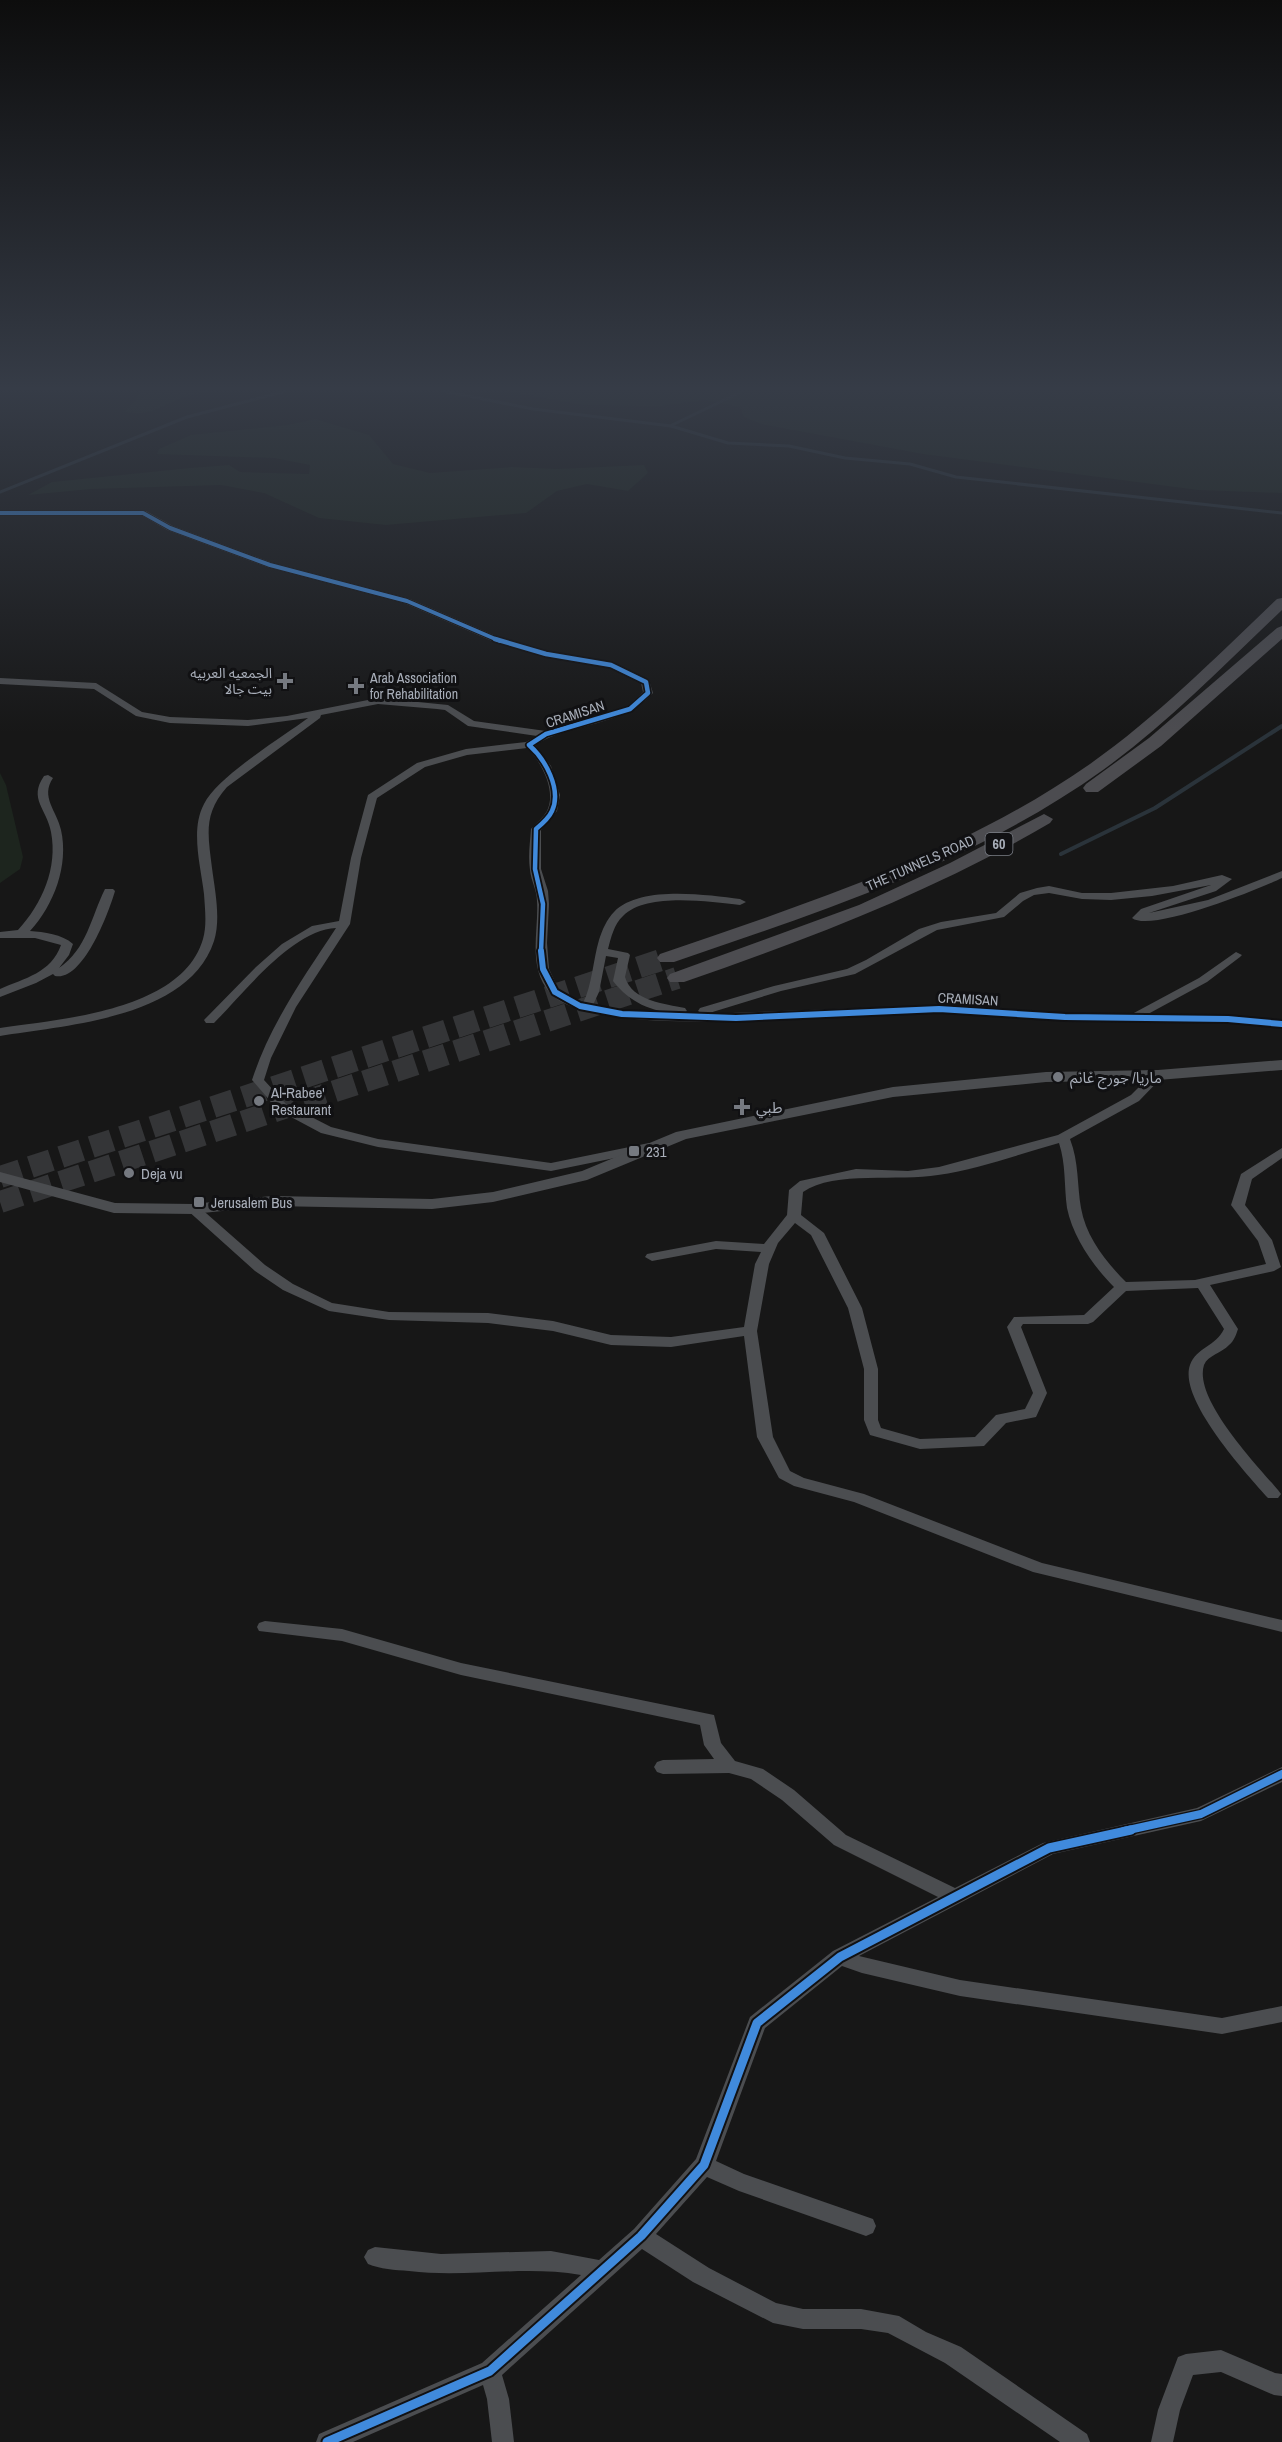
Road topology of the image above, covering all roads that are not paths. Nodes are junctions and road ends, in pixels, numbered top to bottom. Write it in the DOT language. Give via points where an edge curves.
graph roads {
  1 [pos="0,513"];
  2 [pos="1282,603"];
  3 [pos="1280,633"];
  4 [pos="0,681"];
  5 [pos="322,713"];
  6 [pos="546,734"];
  7 [pos="529,745"];
  8 [pos="48,778"];
  9 [pos="1282,874"];
  10 [pos="109,891"];
  11 [pos="740,902"];
  12 [pos="344,924"];
  13 [pos="22,933"];
  14 [pos="0,935"];
  15 [pos="602,952"];
  16 [pos="1236,955"];
  17 [pos="667,958"];
  18 [pos="677,978"];
  19 [pos="23,982"];
  20 [pos="0,993"];
  21 [pos="586,1007"];
  22 [pos="1131,1017"];
  23 [pos="210,1020"];
  24 [pos="1282,1024"];
  25 [pos="0,1032"];
  26 [pos="1282,1065"];
  27 [pos="1158,1075"];
  28 [pos="1064,1138"];
  29 [pos="651,1146"];
  30 [pos="1282,1152"];
  31 [pos="0,1177"];
  32 [pos="194,1209"];
  33 [pos="794,1216"];
  34 [pos="769,1248"];
  35 [pos="652,1257"];
  36 [pos="1201,1282"];
  37 [pos="1122,1287"];
  38 [pos="750,1331"];
  39 [pos="1273,1494"];
  40 [pos="1282,1626"];
  41 [pos="265,1627"];
  42 [pos="729,1766"];
  43 [pos="663,1767"];
  44 [pos="1282,1774"];
  45 [pos="955,1897"];
  46 [pos="840,1957"];
  47 [pos="1282,2014"];
  48 [pos="704,2165"];
  49 [pos="866,2226"];
  50 [pos="641,2236"];
  51 [pos="375,2257"];
  52 [pos="602,2271"];
  53 [pos="490,2371"];
  54 [pos="1282,2385"];
  55 [pos="327,2442"];
  56 [pos="503,2442"];
  57 [pos="1079,2442"];
  58 [pos="1162,2442"];
  1 -- 6 [label="street, CRAMISAN" via="143,513 170,528 270,565 407,601 495,639 546,654 611,665 646,682 648,693 630,709"];
  2 -- 17 [label="highway, THE TUNNELS ROAD / 60" via="1129,741 1027,811 887,879"];
  3 -- 18 [label="highway, THE TUNNELS ROAD / 60" via="1155,742 1035,825 878,904"];
  4 -- 5 [label="street" via="96,686 139,714 170,720 248,723"];
  5 -- 6 [label="street" via="369,701 420,704 448,708 471,724"];
  5 -- 25 [label="street" via="223,785 210,799 202,824 209,941 198,963 183,979 159,995 131,1006"];
  6 -- 7 [label="street, CRAMISAN"];
  7 -- 12 [label="street" via="466,752 421,765 372,797"];
  7 -- 21 [label="street, CRAMISAN" via="547,765 554,796 553,810 536,829 536,872 542,892 540,951 555,993"];
  8 -- 13 [label="street" via="41,793 56,830 57,855 48,895 37,918"];
  9 -- 15 [label="street" via="1253,888 1179,911 1138,918 1145,911 1212,889 1227,879 1171,890 1100,896 1038,891 1017,898 1000,914 910,937 876,960 836,977 779,988 702,1011 653,1007 639,1001 619,981 624,954"];
  10 -- 19 [label="street" via="86,944 66,970 48,981"];
  11 -- 15 [label="street" via="672,898 629,905 614,920"];
  12 -- 23 [label="street" via="318,927 259,968 244,989"];
  12 -- 29 [label="street" via="290,1007 261,1069 258,1080 282,1107 336,1133 492,1161 551,1167"];
  13 -- 14 [label="street"];
  13 -- 19 [label="street" via="57,938 67,944 64,959 48,974"];
  15 -- 21 [label="street" via="593,998"];
  16 -- 22 [label="street" via="1203,980"];
  19 -- 20 [label="street"];
  21 -- 22 [label="street, CRAMISAN" via="640,1017 684,1018 941,1009"];
  22 -- 24 [label="street, CRAMISAN" via="1239,1018"];
  26 -- 27 [label="street"];
  27 -- 28 [label="street" via="1135,1098"];
  27 -- 29 [label="street" via="1046,1077 892,1092 682,1135"];
  28 -- 33 [label="street" via="940,1171 908,1175 856,1173 805,1184 796,1191"];
  28 -- 37 [label="street" via="1069,1150 1074,1210 1104,1270"];
  29 -- 32 [label="street" via="587,1175 493,1197 432,1204 272,1201"];
  30 -- 36 [label="street" via="1246,1177 1238,1204 1265,1240 1274,1267"];
  31 -- 32 [label="street" via="114,1208"];
  32 -- 38 [label="street" via="260,1268 329,1307 389,1316 488,1318 542,1324 611,1340 671,1342"];
  33 -- 34 [label="street"];
  33 -- 37 [label="street" via="817,1233 855,1308 871,1368 871,1420 875,1431 920,1444 980,1442 1001,1419 1031,1413 1040,1393 1014,1327 1019,1320 1088,1319"];
  34 -- 35 [label="street" via="716,1245"];
  34 -- 38 [label="street" via="762,1264"];
  36 -- 37 [label="street"];
  36 -- 39 [label="street" via="1231,1329 1225,1341 1203,1353 1196,1369 1197,1388 1222,1432"];
  38 -- 40 [label="street" via="765,1437 784,1474 799,1482 859,1498 1039,1568"];
  41 -- 42 [label="street" via="342,1635 461,1669 708,1720 713,1745"];
  42 -- 43 [label="street"];
  42 -- 45 [label="street" via="757,1774 840,1840"];
  44 -- 45 [label="street" via="1201,1814 1048,1848"];
  45 -- 46 [label="street"];
  46 -- 47 [label="street" via="960,1988 1222,2026"];
  46 -- 48 [label="street" via="757,2023"];
  48 -- 49 [label="street" via="739,2182"];
  48 -- 50 [label="street"];
  50 -- 52 [label="street"];
  50 -- 57 [label="street" via="734,2294 773,2313 802,2319 891,2323 953,2355"];
  51 -- 52 [label="street" via="461,2264 533,2260 586,2265"];
  52 -- 53 [label="street"];
  53 -- 55 [label="street"];
  53 -- 56 [label="street"];
  54 -- 58 [label="street" via="1221,2361 1186,2365"];
}
